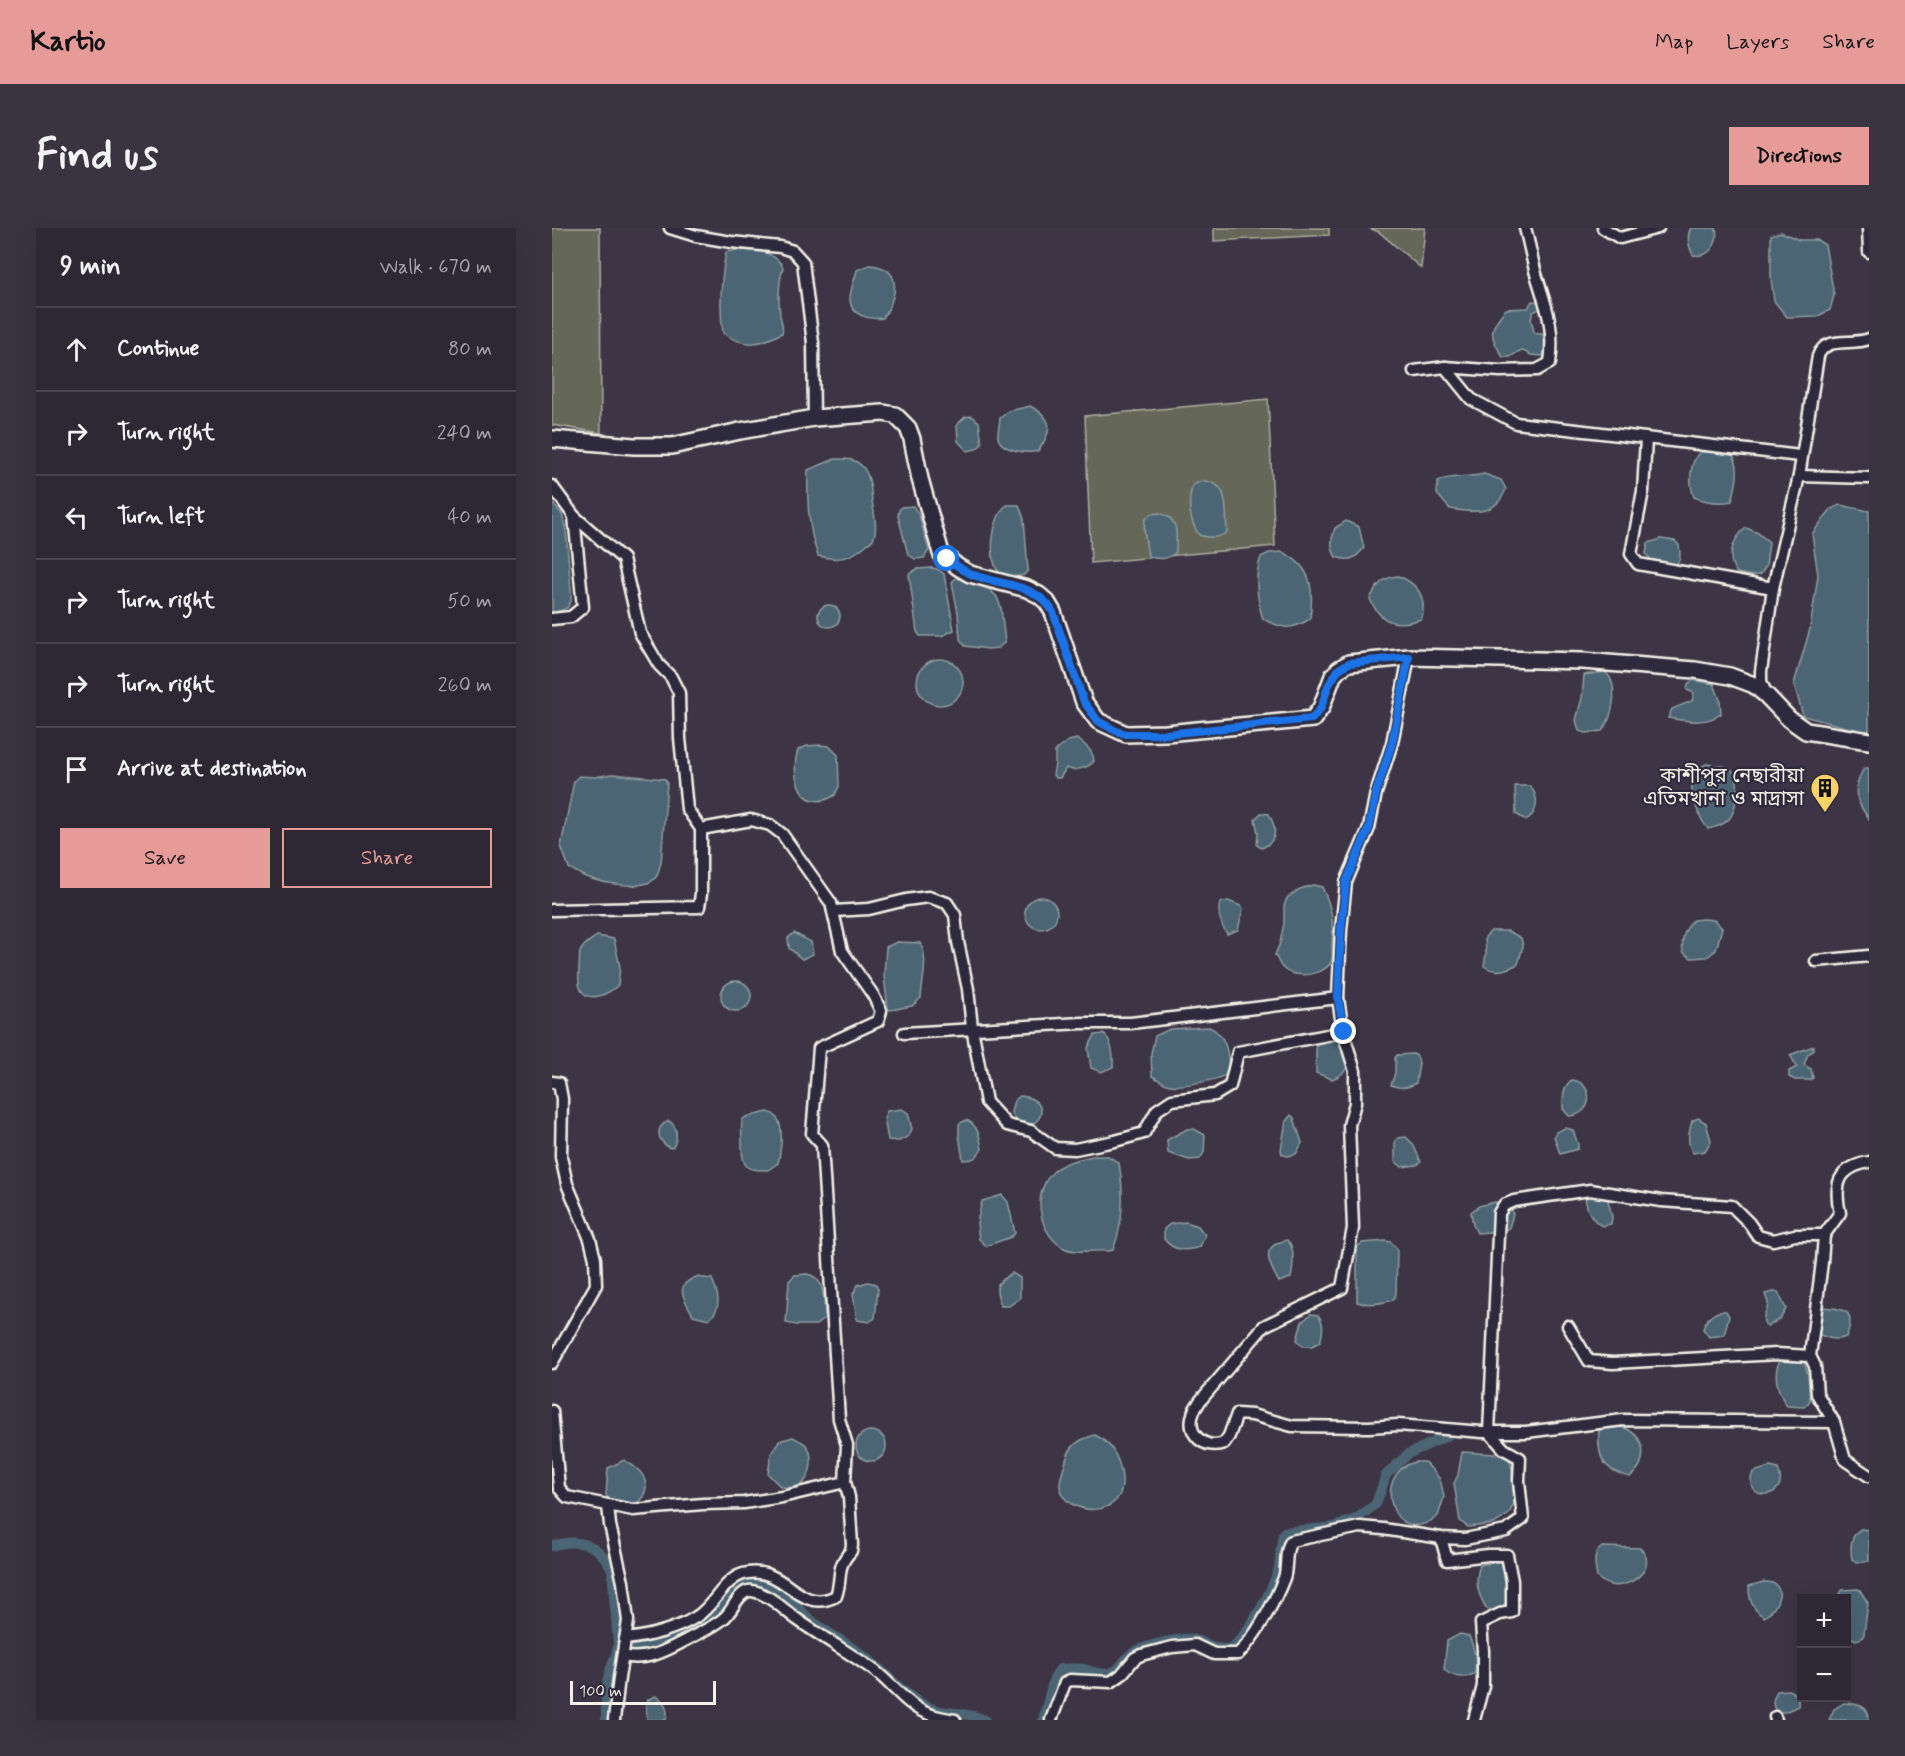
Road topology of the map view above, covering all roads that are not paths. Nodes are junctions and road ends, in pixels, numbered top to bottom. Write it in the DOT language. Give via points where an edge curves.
graph roads {
  1 [pos="670,228"];
  2 [pos="1525,228"];
  3 [pos="1603,228"];
  4 [pos="1658,228"];
  5 [pos="1868,228"];
  6 [pos="1869,252"];
  7 [pos="1869,339"];
  8 [pos="1445,367"];
  9 [pos="1414,372"];
  10 [pos="814,418"];
  11 [pos="552,439"];
  12 [pos="1646,439"];
  13 [pos="1800,456"];
  14 [pos="1799,476"];
  15 [pos="1869,478"];
  16 [pos="552,486"];
  17 [pos="574,516"];
  18 [pos="1773,588"];
  19 [pos="552,620"];
  20 [pos="1409,657"];
  21 [pos="1766,695"];
  22 [pos="1869,741"];
  23 [pos="701,829"];
  24 [pos="552,910"];
  25 [pos="833,911"];
  26 [pos="1869,956"];
  27 [pos="1816,961"];
  28 [pos="1338,998"];
  29 [pos="972,1028"];
  30 [pos="1344,1032"];
  31 [pos="904,1033"];
  32 [pos="552,1082"];
  33 [pos="1869,1162"];
  34 [pos="1824,1235"];
  35 [pos="1568,1326"];
  36 [pos="1810,1356"];
  37 [pos="552,1363"];
  38 [pos="552,1411"];
  39 [pos="1834,1422"];
  40 [pos="1489,1432"];
  41 [pos="1869,1476"];
  42 [pos="845,1482"];
  43 [pos="608,1506"];
  44 [pos="1441,1538"];
  45 [pos="625,1639"];
  46 [pos="623,1656"];
  47 [pos="614,1720"];
  48 [pos="955,1720"];
  49 [pos="1051,1720"];
  50 [pos="1474,1720"];
  1 -- 10 [label="street" via="696,236 780,247 793,251 803,262 813,343"];
  2 -- 8 [label="street" via="1549,311 1553,345 1550,363 1537,370"];
  3 -- 4 [label="street" via="1620,238"];
  5 -- 6 [label="street"];
  7 -- 13 [label="street" via="1832,343 1820,350"];
  8 -- 9 [label="street"];
  8 -- 12 [label="street" via="1471,399 1516,423"];
  10 -- 11 [label="street" via="672,446"];
  10 -- 20 [label="street" via="883,413 902,420 912,439 941,553 970,573 1027,589 1047,602 1084,702 1098,721 1116,731 1166,734 1312,719 1339,669 1349,663"];
  12 -- 13 [label="street"];
  12 -- 18 [label="street" via="1631,554 1638,564"];
  13 -- 14 [label="street"];
  14 -- 15 [label="street"];
  14 -- 18 [label="street"];
  16 -- 17 [label="street"];
  17 -- 19 [label="street" via="583,607 571,617"];
  17 -- 23 [label="street" via="623,559 640,633 679,693 687,809"];
  18 -- 21 [label="street" via="1761,671"];
  20 -- 21 [label="street" via="1583,661 1695,670 1730,676 1754,685"];
  20 -- 28 [label="street" via="1392,743 1369,828 1346,882"];
  21 -- 22 [label="street" via="1806,731"];
  23 -- 24 [label="street" via="699,907"];
  23 -- 25 [label="street" via="751,820 770,825 782,834"];
  25 -- 29 [label="street" via="869,909 928,897 947,903 955,915"];
  25 -- 42 [label="street" via="842,951 881,1011 878,1022 819,1048 812,1134 822,1144 839,1419 847,1445"];
  26 -- 27 [label="street"];
  28 -- 29 [label="street" via="1131,1023"];
  28 -- 30 [label="street"];
  29 -- 30 [label="street" via="986,1102 1008,1125 1031,1131 1055,1148 1075,1149 1144,1133 1157,1110 1172,1100 1215,1095 1230,1086 1238,1052"];
  29 -- 31 [label="street"];
  30 -- 40 [label="street" via="1355,1071 1355,1103 1349,1125 1353,1227 1342,1288 1264,1326 1200,1401 1192,1414 1194,1434 1212,1446 1224,1443 1237,1414 1292,1426 1398,1425"];
  32 -- 37 [label="street" via="559,1083 562,1099 561,1157 567,1184 590,1239 596,1285"];
  33 -- 34 [label="street" via="1847,1170 1839,1179 1836,1194 1840,1214"];
  34 -- 36 [label="street"];
  34 -- 40 [label="street" via="1773,1240 1758,1236 1732,1206 1661,1202 1590,1190 1504,1205 1499,1213"];
  35 -- 36 [label="street" via="1589,1361"];
  36 -- 39 [label="street" via="1815,1366 1817,1394"];
  38 -- 43 [label="street" via="559,1488 567,1497"];
  39 -- 40 [label="street" via="1623,1420 1526,1432"];
  39 -- 41 [label="street" via="1845,1460"];
  40 -- 44 [label="street" via="1504,1449 1520,1458 1523,1519 1506,1532 1465,1539"];
  42 -- 43 [label="street" via="744,1503 633,1510"];
  42 -- 45 [label="street" via="852,1545 841,1563 836,1596 825,1601 813,1600 770,1574 745,1573 729,1581 696,1617 653,1634"];
  43 -- 45 [label="street" via="627,1606"];
  44 -- 49 [label="street" via="1360,1527 1291,1542 1284,1576 1257,1628 1238,1654 1214,1654 1188,1645 1141,1654 1111,1682 1065,1683"];
  44 -- 50 [label="street" via="1448,1560 1507,1555 1512,1581 1512,1612 1481,1623 1483,1686"];
  45 -- 46 [label="street"];
  46 -- 47 [label="street"];
  46 -- 48 [label="street" via="648,1656 671,1648 717,1624 743,1593 754,1591 875,1672 922,1712"];
}
